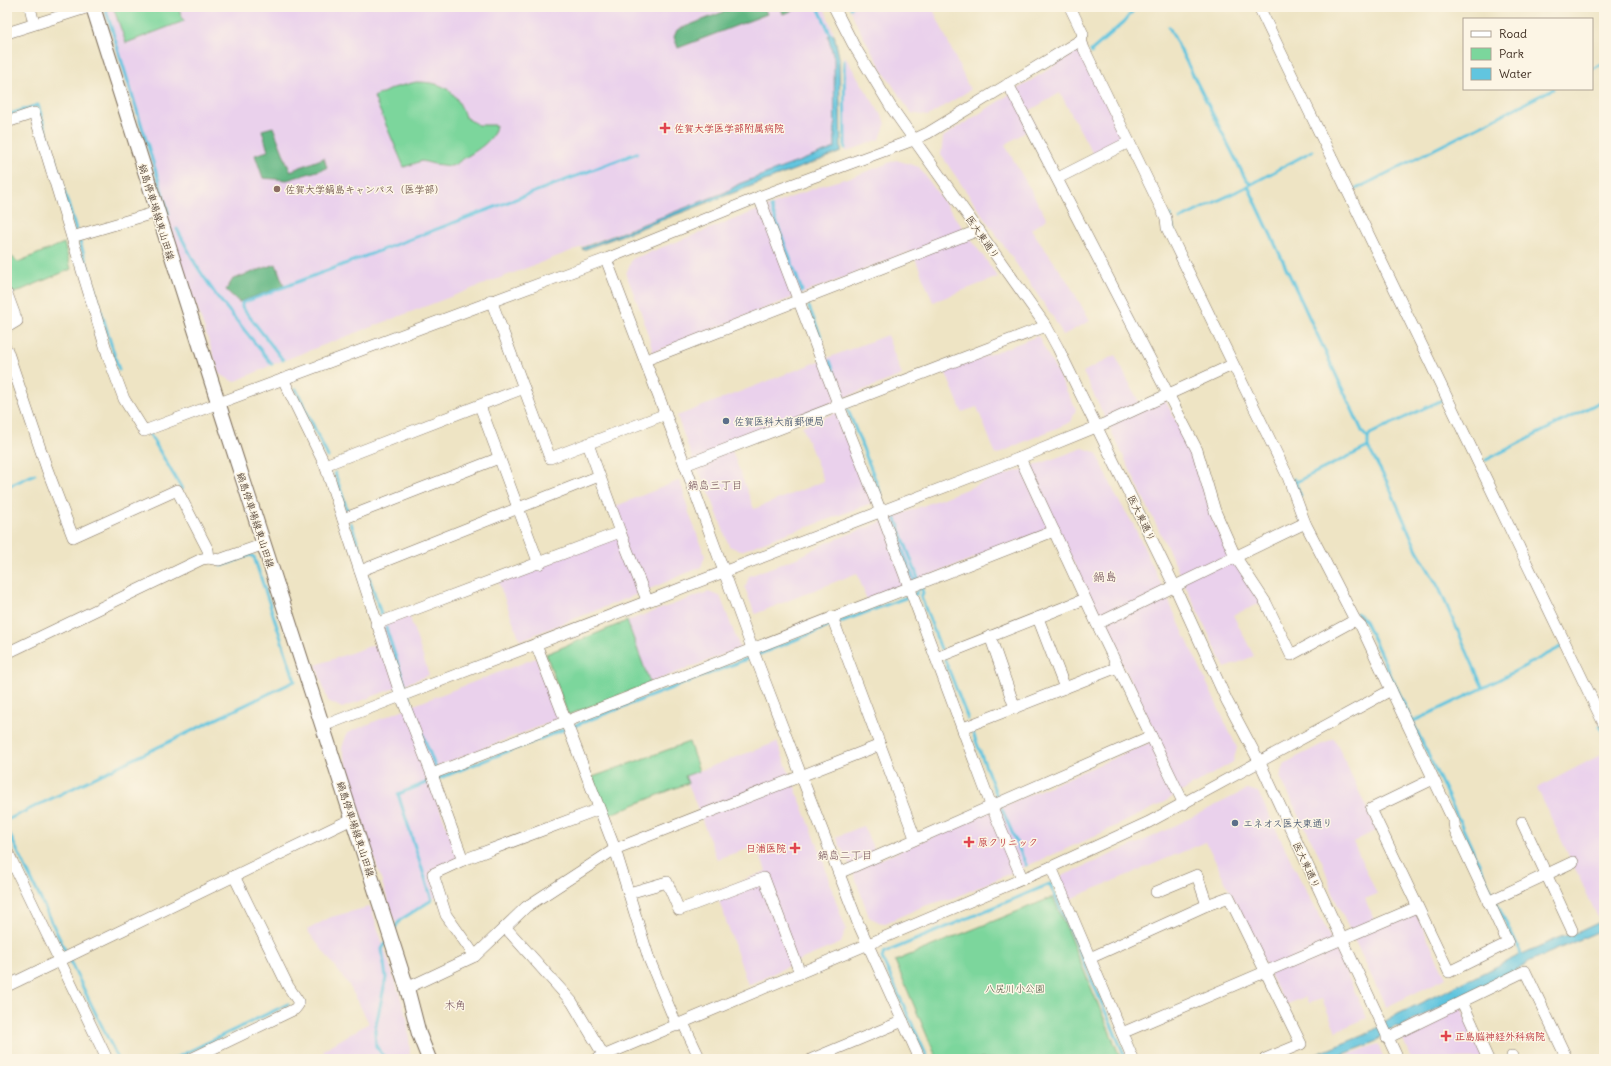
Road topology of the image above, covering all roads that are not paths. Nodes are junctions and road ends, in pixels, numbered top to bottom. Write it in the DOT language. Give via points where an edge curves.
graph roads {
  1 [pos="30,7"];
  2 [pos="89,7"];
  3 [pos="93,7"];
  4 [pos="834,7"];
  5 [pos="1070,7"];
  6 [pos="1259,7"];
  7 [pos="34,24"];
  8 [pos="7,33"];
  9 [pos="1081,40"];
  10 [pos="1008,84"];
  11 [pos="7,122"];
  12 [pos="913,140"];
  13 [pos="1129,142"];
  14 [pos="1058,178"];
  15 [pos="758,197"];
  16 [pos="157,212"];
  17 [pos="979,230"];
  18 [pos="72,237"];
  19 [pos="606,259"];
  20 [pos="7,294"];
  21 [pos="491,300"];
  22 [pos="798,300"];
  23 [pos="1046,326"];
  24 [pos="7,327"];
  25 [pos="7,350"];
  26 [pos="646,360"];
  27 [pos="1232,365"];
  28 [pos="283,379"];
  29 [pos="524,388"];
  30 [pos="1168,395"];
  31 [pos="218,402"];
  32 [pos="480,406"];
  33 [pos="839,406"];
  34 [pos="666,414"];
  35 [pos="1098,426"];
  36 [pos="588,444"];
  37 [pos="499,458"];
  38 [pos="1020,458"];
  39 [pos="685,465"];
  40 [pos="325,466"];
  41 [pos="599,476"];
  42 [pos="519,508"];
  43 [pos="881,512"];
  44 [pos="344,518"];
  45 [pos="1305,523"];
  46 [pos="1054,531"];
  47 [pos="620,532"];
  48 [pos="264,544"];
  49 [pos="1235,556"];
  50 [pos="209,558"];
  51 [pos="539,564"];
  52 [pos="360,571"];
  53 [pos="724,572"];
  54 [pos="1174,587"];
  55 [pos="914,589"];
  56 [pos="1086,599"];
  57 [pos="647,600"];
  58 [pos="1038,618"];
  59 [pos="1355,620"];
  60 [pos="834,622"];
  61 [pos="376,624"];
  62 [pos="1097,624"];
  63 [pos="990,636"];
  64 [pos="536,644"];
  65 [pos="7,653"];
  66 [pos="754,653"];
  67 [pos="936,658"];
  68 [pos="1118,667"];
  69 [pos="1065,688"];
  70 [pos="1391,690"];
  71 [pos="401,696"];
  72 [pos="1015,708"];
  73 [pos="1604,724"];
  74 [pos="323,726"];
  75 [pos="567,726"];
  76 [pos="963,728"];
  77 [pos="1151,736"];
  78 [pos="880,745"];
  79 [pos="1260,763"];
  80 [pos="802,776"];
  81 [pos="433,778"];
  82 [pos="1433,779"];
  83 [pos="1184,804"];
  84 [pos="992,805"];
  85 [pos="599,808"];
  86 [pos="352,819"];
  87 [pos="1522,822"];
  88 [pos="914,838"];
  89 [pos="615,849"];
  90 [pos="7,851"];
  91 [pos="463,860"];
  92 [pos="1573,862"];
  93 [pos="1051,867"];
  94 [pos="839,873"];
  95 [pos="1546,875"];
  96 [pos="234,876"];
  97 [pos="1022,878"];
  98 [pos="1156,892"];
  99 [pos="629,893"];
  100 [pos="1492,900"];
  101 [pos="1208,905"];
  102 [pos="1417,907"];
  103 [pos="506,928"];
  104 [pos="1572,930"];
  105 [pos="1342,939"];
  106 [pos="869,944"];
  107 [pos="475,956"];
  108 [pos="1090,958"];
  109 [pos="60,960"];
  110 [pos="1265,971"];
  111 [pos="800,973"];
  112 [pos="7,986"];
  113 [pos="407,988"];
  114 [pos="1462,1002"];
  115 [pos="903,1021"];
  116 [pos="680,1024"];
  117 [pos="1122,1033"];
  118 [pos="419,1034"];
  119 [pos="1387,1037"];
  120 [pos="600,1057"];
  121 [pos="107,1059"];
  122 [pos="191,1059"];
  123 [pos="417,1059"];
  124 [pos="429,1059"];
  125 [pos="700,1059"];
  126 [pos="812,1059"];
  127 [pos="920,1059"];
  128 [pos="1133,1059"];
  129 [pos="1265,1059"];
  130 [pos="1398,1059"];
  131 [pos="1488,1059"];
  132 [pos="1567,1059"];
  1 -- 7 [label="street"];
  2 -- 7 [label="street"];
  3 -- 16 [label="main road, 鍋島停車場線東山田線"];
  4 -- 12 [label="street, 医大東通り" via="852,44"];
  5 -- 9 [label="street" via="1083,34"];
  6 -- 73 [label="street"];
  7 -- 8 [label="street"];
  9 -- 10 [label="street"];
  9 -- 13 [label="street"];
  10 -- 12 [label="street"];
  10 -- 14 [label="street"];
  11 -- 18 [label="street" via="34,114"];
  12 -- 15 [label="street"];
  12 -- 17 [label="street, 医大東通り"];
  13 -- 14 [label="street"];
  13 -- 27 [label="street"];
  14 -- 30 [label="street"];
  15 -- 19 [label="street"];
  15 -- 22 [label="street"];
  16 -- 18 [label="street"];
  16 -- 31 [label="main road, 鍋島停車場線東山田線"];
  17 -- 22 [label="street"];
  17 -- 23 [label="street, 医大東通り"];
  18 -- 31 [label="street" via="109,359 124,399 144,431"];
  19 -- 21 [label="street"];
  19 -- 26 [label="street"];
  20 -- 24 [label="street" via="17,321"];
  21 -- 28 [label="street"];
  21 -- 29 [label="street"];
  22 -- 26 [label="street"];
  22 -- 33 [label="street"];
  23 -- 33 [label="street"];
  23 -- 35 [label="street, 医大東通り"];
  25 -- 50 [label="street" via="73,537 177,490 208,550"];
  26 -- 34 [label="street"];
  27 -- 30 [label="street"];
  27 -- 45 [label="street" via="1288,478"];
  28 -- 31 [label="street"];
  28 -- 40 [label="street"];
  29 -- 32 [label="street"];
  29 -- 36 [label="street" via="550,458"];
  30 -- 35 [label="street"];
  30 -- 49 [label="street" via="1197,450 1215,511"];
  31 -- 48 [label="main road, 鍋島停車場線東山田線"];
  32 -- 37 [label="street"];
  32 -- 40 [label="street"];
  33 -- 39 [label="street"];
  33 -- 43 [label="street"];
  34 -- 36 [label="street"];
  34 -- 39 [label="street"];
  35 -- 38 [label="street"];
  35 -- 54 [label="street, 医大東通り"];
  36 -- 41 [label="street"];
  37 -- 42 [label="street"];
  37 -- 44 [label="street"];
  38 -- 43 [label="street"];
  38 -- 46 [label="street"];
  39 -- 53 [label="street"];
  40 -- 44 [label="street"];
  41 -- 42 [label="street"];
  41 -- 47 [label="street"];
  42 -- 51 [label="street"];
  42 -- 52 [label="street"];
  43 -- 53 [label="street"];
  43 -- 55 [label="street"];
  44 -- 52 [label="street"];
  45 -- 49 [label="street"];
  45 -- 59 [label="street"];
  46 -- 55 [label="street"];
  46 -- 56 [label="street"];
  47 -- 51 [label="street"];
  47 -- 57 [label="street"];
  48 -- 50 [label="street" via="219,560"];
  48 -- 74 [label="main road, 鍋島停車場線東山田線"];
  49 -- 54 [label="street"];
  49 -- 59 [label="street" via="1266,603 1291,655"];
  50 -- 65 [label="street" via="202,559"];
  51 -- 61 [label="street"];
  52 -- 61 [label="street"];
  53 -- 57 [label="street"];
  53 -- 66 [label="street"];
  54 -- 62 [label="street"];
  54 -- 79 [label="street, 医大東通り" via="1227,701"];
  55 -- 60 [label="street"];
  55 -- 67 [label="street"];
  56 -- 58 [label="street"];
  56 -- 62 [label="street"];
  57 -- 64 [label="street"];
  58 -- 63 [label="street"];
  58 -- 69 [label="street"];
  59 -- 70 [label="street" via="1361,626"];
  60 -- 66 [label="street"];
  60 -- 78 [label="street"];
  61 -- 71 [label="street"];
  62 -- 68 [label="street"];
  63 -- 67 [label="street"];
  63 -- 72 [label="street"];
  64 -- 71 [label="street"];
  64 -- 75 [label="street"];
  66 -- 75 [label="street"];
  66 -- 80 [label="street"];
  67 -- 76 [label="street"];
  68 -- 69 [label="street"];
  68 -- 77 [label="street"];
  69 -- 72 [label="street"];
  70 -- 79 [label="street"];
  70 -- 82 [label="street"];
  71 -- 74 [label="street"];
  71 -- 81 [label="street"];
  72 -- 76 [label="street"];
  74 -- 86 [label="main road, 鍋島停車場線東山田線"];
  75 -- 81 [label="street"];
  75 -- 85 [label="street"];
  76 -- 84 [label="street"];
  77 -- 83 [label="street"];
  77 -- 84 [label="street"];
  78 -- 80 [label="street"];
  78 -- 88 [label="street"];
  79 -- 83 [label="street"];
  79 -- 105 [label="street, 医大東通り"];
  80 -- 89 [label="street"];
  80 -- 94 [label="street"];
  81 -- 91 [label="street"];
  82 -- 100 [label="street" via="1454,822 1455,830"];
  82 -- 102 [label="street" via="1371,809"];
  83 -- 93 [label="street"];
  84 -- 88 [label="street"];
  84 -- 97 [label="street"];
  85 -- 89 [label="street"];
  85 -- 91 [label="street"];
  86 -- 96 [label="street"];
  86 -- 113 [label="main road, 鍋島停車場線東山田線"];
  87 -- 95 [label="street"];
  88 -- 94 [label="street"];
  89 -- 99 [label="street"];
  89 -- 103 [label="street" via="526,907"];
  90 -- 109 [label="street"];
  91 -- 107 [label="street" via="433,874 446,915"];
  92 -- 95 [label="street"];
  93 -- 97 [label="street"];
  93 -- 108 [label="street"];
  94 -- 106 [label="street"];
  95 -- 100 [label="street"];
  95 -- 104 [label="street"];
  96 -- 109 [label="street"];
  96 -- 122 [label="street" via="298,1005 295,1009"];
  97 -- 106 [label="street"];
  98 -- 101 [label="street" via="1197,875"];
  99 -- 111 [label="street" via="667,882 679,910 764,878"];
  99 -- 116 [label="street" via="649,959"];
  100 -- 102 [label="street" via="1508,943 1449,972"];
  101 -- 108 [label="street"];
  101 -- 110 [label="street" via="1229,897"];
  102 -- 105 [label="street"];
  103 -- 107 [label="street"];
  103 -- 120 [label="street" via="572,1002"];
  105 -- 110 [label="street"];
  105 -- 119 [label="street, 医大東通り"];
  106 -- 111 [label="street"];
  106 -- 115 [label="street"];
  107 -- 113 [label="street"];
  108 -- 117 [label="street"];
  109 -- 112 [label="street"];
  109 -- 121 [label="street"];
  110 -- 117 [label="street"];
  110 -- 129 [label="street" via="1300,1044"];
  111 -- 116 [label="street"];
  113 -- 118 [label="main road, 鍋島停車場線東山田線"];
  114 -- 119 [label="street"];
  114 -- 131 [label="street"];
  114 -- 132 [label="street" via="1525,971"];
  115 -- 126 [label="street"];
  115 -- 127 [label="street"];
  116 -- 120 [label="street"];
  116 -- 125 [label="street"];
  117 -- 128 [label="street"];
  118 -- 123 [label="main road, 鍋島停車場線東山田線"];
  118 -- 124 [label="main road, 鍋島停車場線東山田線"];
  119 -- 130 [label="street, 医大東通り"];
}
